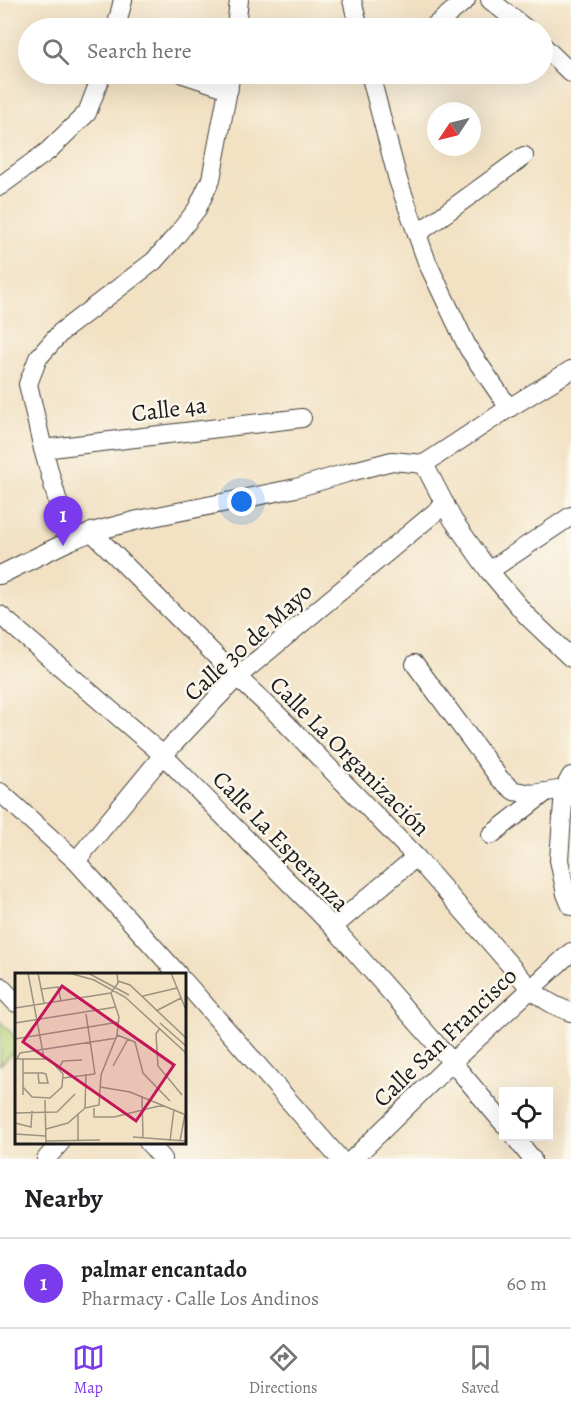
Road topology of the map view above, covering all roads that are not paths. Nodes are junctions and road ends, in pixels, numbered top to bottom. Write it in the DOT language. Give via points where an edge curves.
graph roads {
  1 [pos="123,0"];
  2 [pos="239,0"];
  3 [pos="352,0"];
  4 [pos="466,0"];
  5 [pos="490,0"];
  6 [pos="118,18"];
  7 [pos="237,18"];
  8 [pos="356,18"];
  9 [pos="444,18"];
  10 [pos="512,18"];
  11 [pos="553,55"];
  12 [pos="571,73"];
  13 [pos="98,84"];
  14 [pos="229,84"];
  15 [pos="375,84"];
  16 [pos="524,156"];
  17 [pos="0,186"];
  18 [pos="417,234"];
  19 [pos="571,370"];
  20 [pos="509,408"];
  21 [pos="302,418"];
  22 [pos="43,449"];
  23 [pos="424,464"];
  24 [pos="445,504"];
  25 [pos="571,516"];
  26 [pos="92,532"];
  27 [pos="69,541"];
  28 [pos="489,571"];
  29 [pos="0,575"];
  30 [pos="0,615"];
  31 [pos="571,658"];
  32 [pos="415,664"];
  33 [pos="237,678"];
  34 [pos="163,755"];
  35 [pos="560,786"];
  36 [pos="0,792"];
  37 [pos="491,836"];
  38 [pos="416,857"];
  39 [pos="76,861"];
  40 [pos="571,906"];
  41 [pos="333,927"];
  42 [pos="571,952"];
  43 [pos="176,973"];
  44 [pos="186,983"];
  45 [pos="0,986"];
  46 [pos="530,988"];
  47 [pos="15,1002"];
  48 [pos="571,1012"];
  49 [pos="452,1062"];
  50 [pos="499,1118"];
  51 [pos="517,1141"];
  52 [pos="60,1144"];
  53 [pos="149,1144"];
  54 [pos="46,1159"];
  55 [pos="163,1159"];
  56 [pos="340,1159"];
  57 [pos="353,1159"];
  58 [pos="532,1159"];
  1 -- 6 [label="street"];
  2 -- 7 [label="street"];
  3 -- 8 [label="street"];
  4 -- 9 [label="street"];
  5 -- 10 [label="street"];
  11 -- 12 [label="street"];
  13 -- 17 [label="street" via="87,113 48,152"];
  14 -- 22 [label="street" via="211,179 197,209 154,261 61,332 38,358 28,384"];
  15 -- 18 [label="street" via="398,180"];
  16 -- 18 [label="street"];
  18 -- 20 [label="street" via="468,348"];
  19 -- 20 [label="street"];
  20 -- 23 [label="street"];
  21 -- 22 [label="street, Calle 4a"];
  22 -- 27 [label="street"];
  23 -- 24 [label="street"];
  23 -- 26 [label="street" via="392,461 296,488"];
  24 -- 28 [label="street"];
  24 -- 33 [label="street, Calle 30 de Mayo"];
  25 -- 28 [label="street"];
  26 -- 27 [label="street"];
  26 -- 33 [label="street, Calle La Organización"];
  27 -- 29 [label="street"];
  28 -- 31 [label="street" via="527,616"];
  30 -- 34 [label="street, Calle La Esperanza"];
  32 -- 35 [label="street" via="500,779 514,791 533,794"];
  33 -- 34 [label="street, Calle 30 de Mayo"];
  33 -- 38 [label="street, Calle La Organización"];
  34 -- 39 [label="street, Calle 30 de Mayo"];
  34 -- 41 [label="street, Calle La Esperanza"];
  35 -- 37 [label="street"];
  35 -- 40 [label="street" via="559,860"];
  36 -- 39 [label="street"];
  38 -- 41 [label="street"];
  38 -- 46 [label="street, Calle La Organización"];
  39 -- 43 [label="street"];
  41 -- 49 [label="street, Calle La Esperanza"];
  42 -- 46 [label="street, Calle San Francisco"];
  44 -- 56 [label="street"];
  45 -- 47 [label="street"];
  46 -- 48 [label="street, Calle La Organización" via="543,1000"];
  46 -- 49 [label="street, Calle San Francisco"];
  49 -- 50 [label="street, Calle La Esperanza"];
  49 -- 57 [label="street, Calle San Francisco"];
  51 -- 58 [label="street"];
  52 -- 54 [label="street"];
  53 -- 55 [label="street"];
}
